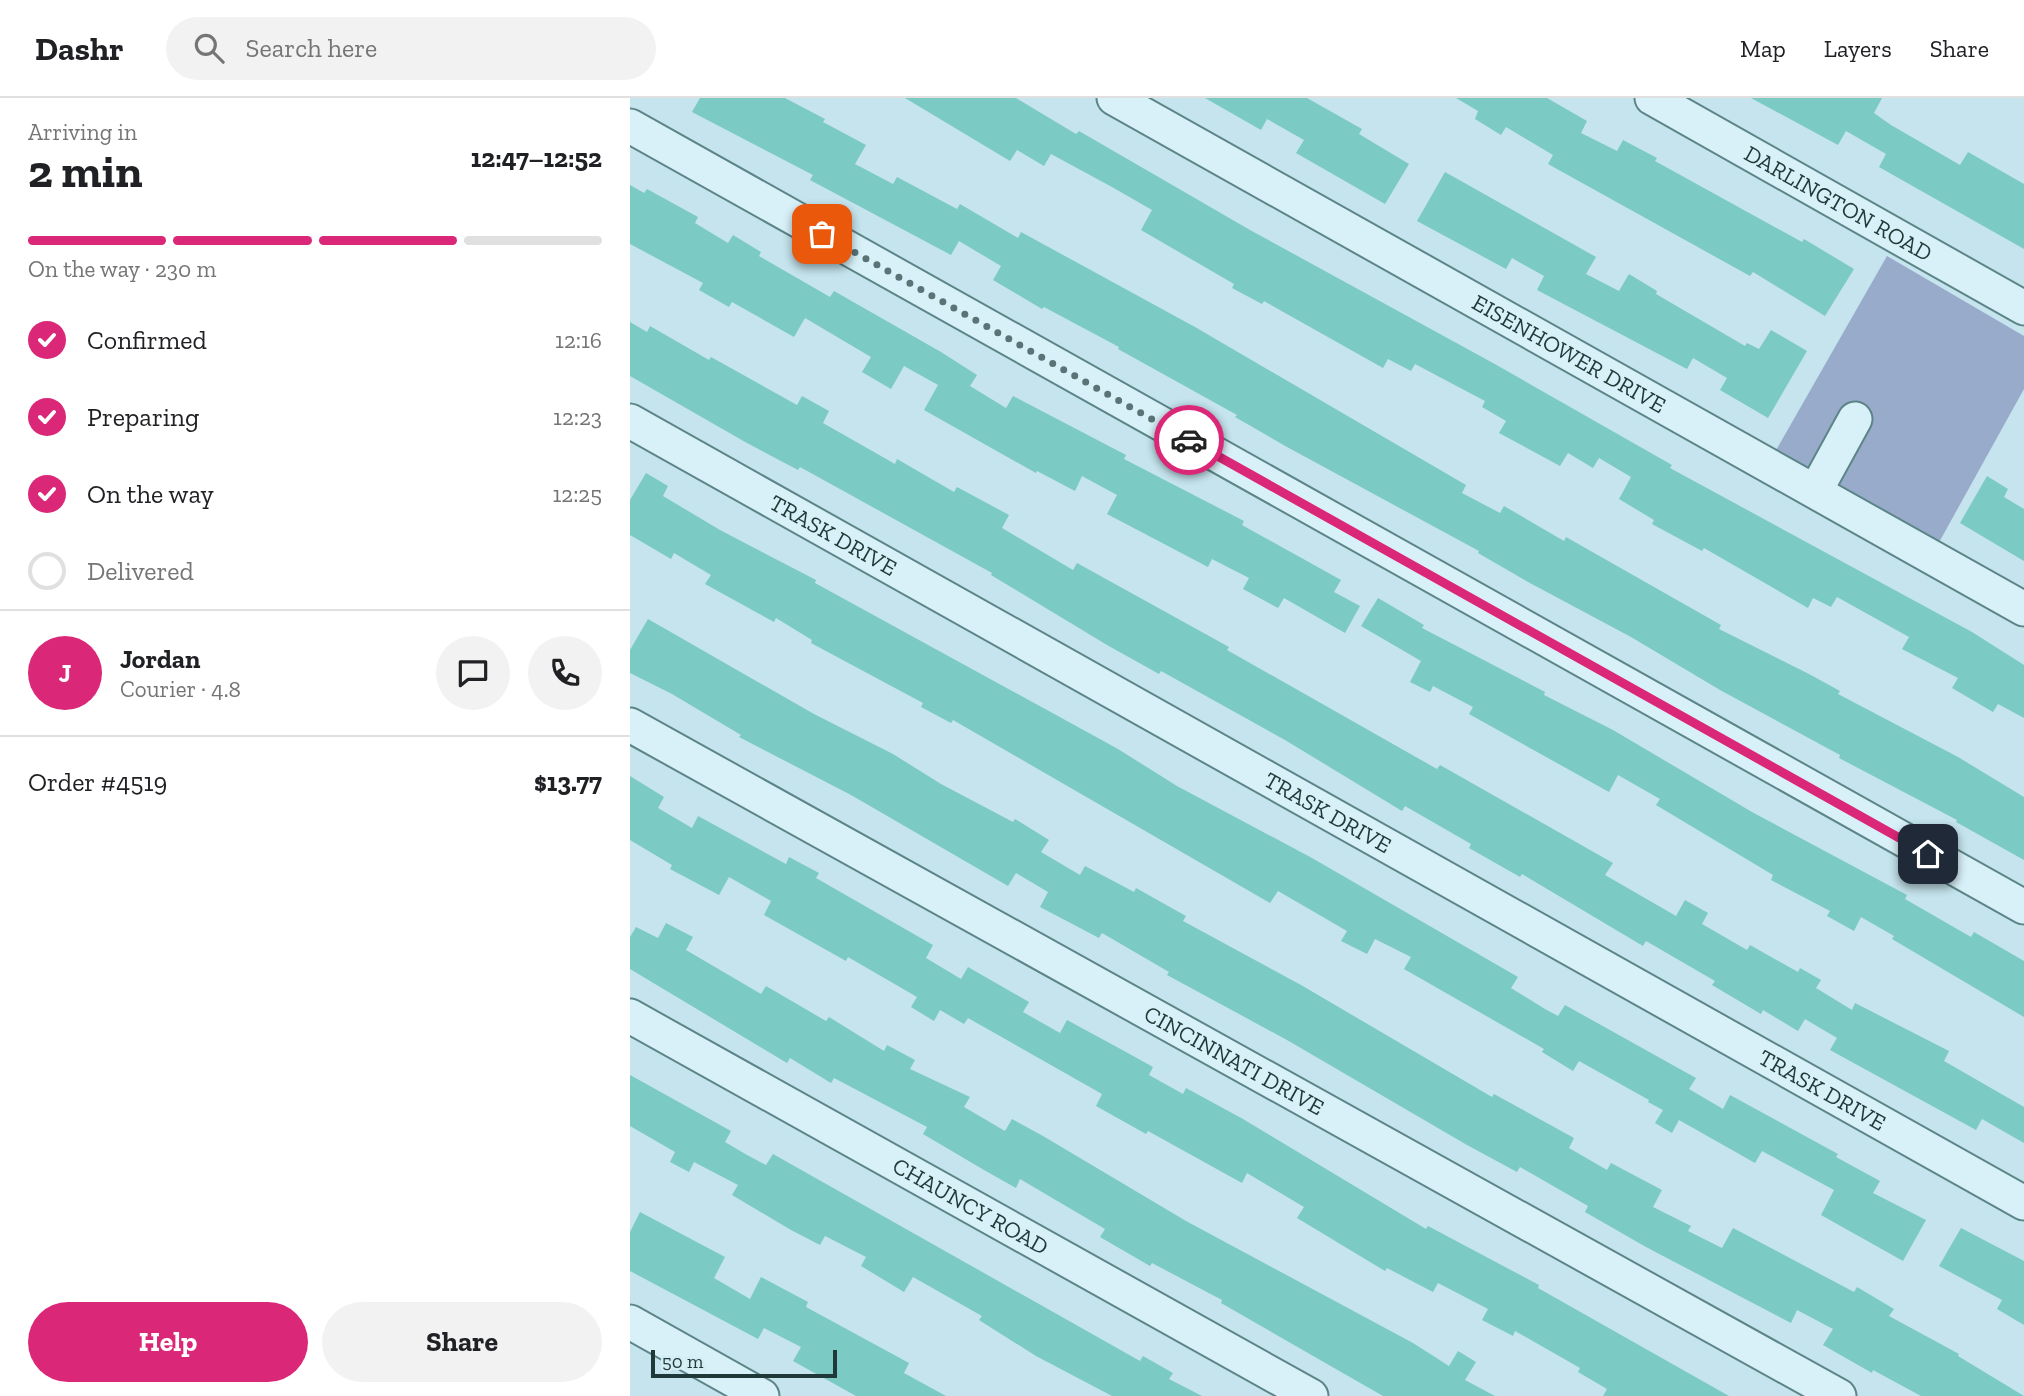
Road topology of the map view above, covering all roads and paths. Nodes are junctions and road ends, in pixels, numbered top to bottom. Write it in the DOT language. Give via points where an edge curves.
graph roads {
  1 [pos="1114,98"];
  2 [pos="1652,98"];
  3 [pos="630,126"];
  4 [pos="2024,308"];
  5 [pos="1855,419"];
  6 [pos="630,421"];
  7 [pos="1816,490"];
  8 [pos="2024,609"];
  9 [pos="630,725"];
  10 [pos="2024,908"];
  11 [pos="630,1016"];
  12 [pos="2024,1203"];
  13 [pos="630,1322"];
  14 [pos="762,1396"];
  15 [pos="1311,1396"];
  16 [pos="1839,1396"];
  1 -- 7 [label="street, EISENHOWER DRIVE"];
  2 -- 4 [label="street, DARLINGTON ROAD"];
  3 -- 10 [label="street"];
  5 -- 7 [label="street"];
  6 -- 12 [label="street, TRASK DRIVE"];
  7 -- 8 [label="street, EISENHOWER DRIVE"];
  9 -- 16 [label="street, CINCINNATI DRIVE"];
  11 -- 15 [label="street, CHAUNCY ROAD"];
  13 -- 14 [label="street"];
}
